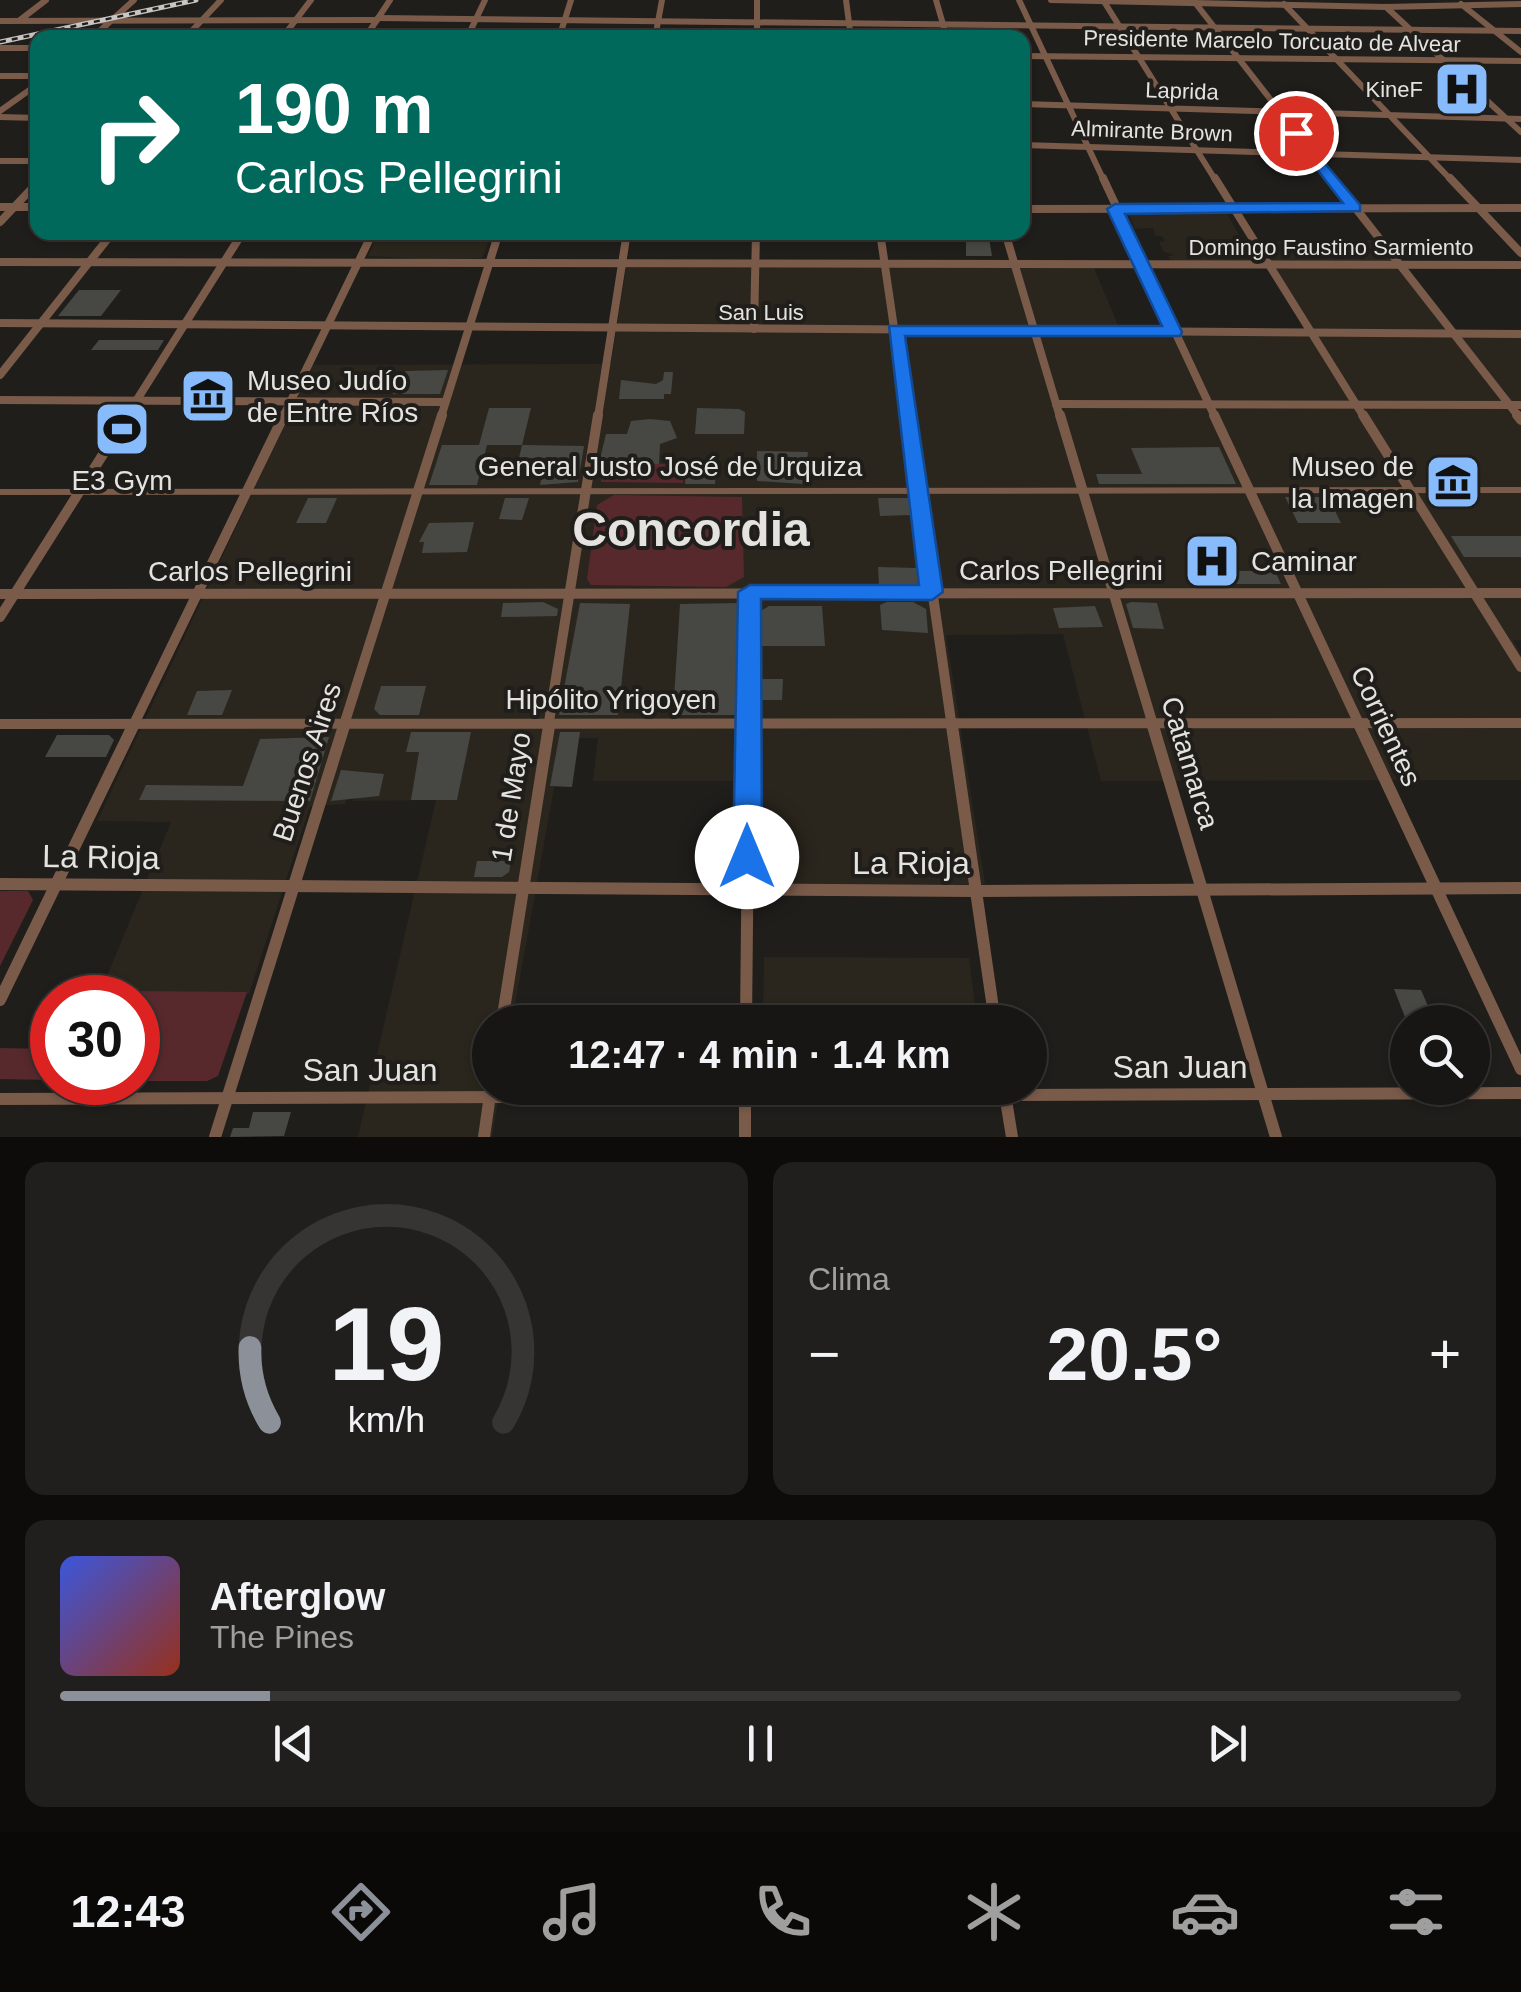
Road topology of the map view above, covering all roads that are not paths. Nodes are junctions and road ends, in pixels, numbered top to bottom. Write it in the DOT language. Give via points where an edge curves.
graph roads {
  1 [pos="46,0"];
  2 [pos="134,0"];
  3 [pos="221,0"];
  4 [pos="312,0"];
  5 [pos="390,0"];
  6 [pos="485,0"];
  7 [pos="571,0"];
  8 [pos="662,0"];
  9 [pos="757,0"];
  10 [pos="846,0"];
  11 [pos="936,0"];
  12 [pos="1019,0"];
  13 [pos="1051,0"];
  14 [pos="1378,0"];
  15 [pos="1456,0"];
  16 [pos="1103,1"];
  17 [pos="1194,2"];
  18 [pos="1282,3"];
  19 [pos="1521,4"];
  20 [pos="1463,6"];
  21 [pos="1385,7"];
  22 [pos="377,19"];
  23 [pos="476,19"];
  24 [pos="20,20"];
  25 [pos="111,20"];
  26 [pos="202,20"];
  27 [pos="296,20"];
  28 [pos="565,20"];
  29 [pos="658,21"];
  30 [pos="1,22"];
  31 [pos="757,23"];
  32 [pos="850,24"];
  33 [pos="943,26"];
  34 [pos="1031,26"];
  35 [pos="1119,28"];
  36 [pos="1215,28"];
  37 [pos="1307,29"];
  38 [pos="100,30"];
  39 [pos="193,30"];
  40 [pos="288,30"];
  41 [pos="370,30"];
  42 [pos="471,30"];
  43 [pos="562,30"];
  44 [pos="656,30"];
  45 [pos="757,30"];
  46 [pos="850,30"];
  47 [pos="944,30"];
  48 [pos="1410,30"];
  49 [pos="1494,31"];
  50 [pos="1521,32"];
  51 [pos="0,48"];
  52 [pos="30,48"];
  53 [pos="1521,52"];
  54 [pos="1030,56"];
  55 [pos="1046,56"];
  56 [pos="1138,56"];
  57 [pos="1238,58"];
  58 [pos="1338,59"];
  59 [pos="1444,60"];
  60 [pos="1521,61"];
  61 [pos="0,76"];
  62 [pos="30,76"];
  63 [pos="30,90"];
  64 [pos="0,98"];
  65 [pos="18,98"];
  66 [pos="1030,104"];
  67 [pos="1068,106"];
  68 [pos="1171,108"];
  69 [pos="1280,112"];
  70 [pos="0,114"];
  71 [pos="1393,116"];
  72 [pos="30,117"];
  73 [pos="1507,119"];
  74 [pos="1521,120"];
  75 [pos="1521,132"];
  76 [pos="1030,144"];
  77 [pos="1087,146"];
  78 [pos="1197,150"];
  79 [pos="1313,154"];
  80 [pos="1433,158"];
  81 [pos="1521,160"];
  82 [pos="0,161"];
  83 [pos="30,161"];
  84 [pos="30,190"];
  85 [pos="0,207"];
  86 [pos="14,207"];
  87 [pos="30,207"];
  88 [pos="1355,208"];
  89 [pos="1479,208"];
  90 [pos="1521,208"];
  91 [pos="1030,209"];
  92 [pos="1115,209"];
  93 [pos="1232,209"];
  94 [pos="0,222"];
  95 [pos="107,240"];
  96 [pos="237,240"];
  97 [pos="369,240"];
  98 [pos="497,240"];
  99 [pos="626,240"];
  100 [pos="756,240"];
  101 [pos="881,240"];
  102 [pos="1007,240"];
  103 [pos="1521,253"];
  104 [pos="0,262"];
  105 [pos="90,262"];
  106 [pos="224,262"];
  107 [pos="359,262"];
  108 [pos="490,263"];
  109 [pos="623,263"];
  110 [pos="755,263"];
  111 [pos="885,264"];
  112 [pos="1014,264"];
  113 [pos="1141,264"];
  114 [pos="1268,264"];
  115 [pos="1400,265"];
  116 [pos="1521,265"];
  117 [pos="0,323"];
  118 [pos="42,323"];
  119 [pos="183,325"];
  120 [pos="329,326"];
  121 [pos="469,327"];
  122 [pos="614,328"];
  123 [pos="754,329"];
  124 [pos="895,330"];
  125 [pos="1034,331"];
  126 [pos="1173,332"];
  127 [pos="1312,333"];
  128 [pos="1452,334"];
  129 [pos="1521,334"];
  130 [pos="0,375"];
  131 [pos="0,400"];
  132 [pos="136,401"];
  133 [pos="288,402"];
  134 [pos="445,402"];
  135 [pos="1056,404"];
  136 [pos="1207,404"];
  137 [pos="1357,405"];
  138 [pos="1515,405"];
  139 [pos="1521,420"];
  140 [pos="1246,489"];
  141 [pos="915,490"];
  142 [pos="1079,490"];
  143 [pos="1406,490"];
  144 [pos="1521,490"];
  145 [pos="0,492"];
  146 [pos="79,492"];
  147 [pos="245,492"];
  148 [pos="417,492"];
  149 [pos="587,492"];
  150 [pos="571,592"];
  151 [pos="750,592"];
  152 [pos="932,592"];
  153 [pos="194,593"];
  154 [pos="386,593"];
  155 [pos="1113,593"];
  156 [pos="1295,593"];
  157 [pos="1476,593"];
  158 [pos="1521,593"];
  159 [pos="0,594"];
  160 [pos="15,594"];
  161 [pos="0,617"];
  162 [pos="1521,667"];
  163 [pos="548,723"];
  164 [pos="1521,723"];
  165 [pos="0,724"];
  166 [pos="133,724"];
  167 [pos="345,724"];
  168 [pos="952,725"];
  169 [pos="1358,725"];
  170 [pos="748,726"];
  171 [pos="1153,726"];
  172 [pos="0,884"];
  173 [pos="57,884"];
  174 [pos="293,887"];
  175 [pos="523,888"];
  176 [pos="1436,888"];
  177 [pos="1521,888"];
  178 [pos="747,890"];
  179 [pos="1202,890"];
  180 [pos="976,892"];
  181 [pos="0,1000"];
  182 [pos="505,1005"];
  183 [pos="746,1005"];
  184 [pos="993,1005"];
  185 [pos="1521,1069"];
  186 [pos="1047,1091"];
  187 [pos="472,1092"];
  188 [pos="1521,1093"];
  189 [pos="1263,1094"];
  190 [pos="227,1098"];
  191 [pos="0,1099"];
  192 [pos="488,1105"];
  193 [pos="745,1105"];
  194 [pos="1007,1105"];
  195 [pos="215,1137"];
  196 [pos="484,1137"];
  197 [pos="744,1137"];
  198 [pos="1012,1137"];
  199 [pos="1276,1137"];
  1 -- 24 [label="street"];
  2 -- 25 [label="street"];
  3 -- 26 [label="street"];
  4 -- 27 [label="street"];
  5 -- 22 [label="street"];
  6 -- 23 [label="street"];
  7 -- 28 [label="street"];
  8 -- 29 [label="street"];
  9 -- 31 [label="street"];
  10 -- 32 [label="street"];
  11 -- 33 [label="street"];
  12 -- 34 [label="street, Corrientes"];
  13 -- 16 [label="street"];
  14 -- 21 [label="street"];
  15 -- 20 [label="street"];
  16 -- 17 [label="street"];
  16 -- 35 [label="street"];
  17 -- 18 [label="street"];
  17 -- 36 [label="street"];
  18 -- 21 [label="street"];
  18 -- 37 [label="street"];
  19 -- 20 [label="street"];
  20 -- 21 [label="street"];
  20 -- 49 [label="street"];
  21 -- 48 [label="street"];
  22 -- 23 [label="street"];
  22 -- 27 [label="street"];
  22 -- 41 [label="street"];
  23 -- 28 [label="street"];
  23 -- 42 [label="street"];
  24 -- 25 [label="street"];
  24 -- 30 [label="street"];
  25 -- 26 [label="street"];
  25 -- 38 [label="street"];
  26 -- 27 [label="street"];
  26 -- 39 [label="street"];
  27 -- 40 [label="street"];
  28 -- 29 [label="street"];
  28 -- 43 [label="street"];
  29 -- 31 [label="street"];
  29 -- 44 [label="street"];
  31 -- 32 [label="street"];
  31 -- 45 [label="street"];
  32 -- 33 [label="street"];
  32 -- 46 [label="street"];
  33 -- 34 [label="street"];
  33 -- 47 [label="street"];
  34 -- 35 [label="street"];
  34 -- 55 [label="street, Corrientes"];
  35 -- 36 [label="street"];
  35 -- 56 [label="street"];
  36 -- 37 [label="street"];
  36 -- 57 [label="street"];
  37 -- 48 [label="street"];
  37 -- 58 [label="street"];
  48 -- 49 [label="street"];
  48 -- 59 [label="street"];
  49 -- 50 [label="street"];
  49 -- 53 [label="street"];
  51 -- 52 [label="street"];
  54 -- 55 [label="street, Presidente Marcelo Torcuato de Alvear"];
  55 -- 56 [label="street, Presidente Marcelo Torcuato de Alvear"];
  55 -- 67 [label="street, Corrientes"];
  56 -- 57 [label="street, Presidente Marcelo Torcuato de Alvear"];
  56 -- 68 [label="street"];
  57 -- 58 [label="street, Presidente Marcelo Torcuato de Alvear"];
  57 -- 69 [label="street"];
  58 -- 59 [label="street, Presidente Marcelo Torcuato de Alvear"];
  58 -- 71 [label="street"];
  59 -- 60 [label="street, Presidente Marcelo Torcuato de Alvear"];
  59 -- 73 [label="street"];
  61 -- 62 [label="street"];
  63 -- 65 [label="street"];
  64 -- 65 [label="street"];
  65 -- 70 [label="street"];
  66 -- 67 [label="street, Laprida"];
  67 -- 68 [label="street, Laprida"];
  67 -- 77 [label="street, Corrientes"];
  68 -- 69 [label="street, Laprida"];
  68 -- 78 [label="street"];
  69 -- 71 [label="street, Laprida"];
  69 -- 79 [label="street"];
  70 -- 72 [label="street"];
  71 -- 73 [label="street, Laprida"];
  71 -- 80 [label="street"];
  73 -- 74 [label="street, Laprida"];
  73 -- 75 [label="street"];
  76 -- 77 [label="street, Almirante Brown"];
  77 -- 78 [label="street, Almirante Brown"];
  77 -- 92 [label="street, Corrientes"];
  78 -- 79 [label="street, Almirante Brown"];
  78 -- 93 [label="street"];
  79 -- 80 [label="street, Almirante Brown"];
  79 -- 88 [label="street"];
  80 -- 81 [label="street, Almirante Brown"];
  80 -- 89 [label="street"];
  82 -- 83 [label="street"];
  84 -- 86 [label="street"];
  85 -- 86 [label="street"];
  86 -- 87 [label="street"];
  86 -- 94 [label="street"];
  88 -- 89 [label="street"];
  88 -- 93 [label="street"];
  88 -- 115 [label="street"];
  89 -- 90 [label="street"];
  89 -- 103 [label="street"];
  91 -- 92 [label="street"];
  92 -- 93 [label="street"];
  92 -- 113 [label="street, Corrientes"];
  93 -- 114 [label="street"];
  95 -- 105 [label="street"];
  96 -- 106 [label="street"];
  97 -- 107 [label="street"];
  98 -- 108 [label="street, Buenos Aires"];
  99 -- 109 [label="street, 1 de Mayo"];
  100 -- 110 [label="street"];
  101 -- 111 [label="street"];
  102 -- 112 [label="street, Catamarca"];
  104 -- 105 [label="street, Domingo Faustino Sarmiento"];
  105 -- 106 [label="street, Domingo Faustino Sarmiento"];
  105 -- 118 [label="street"];
  106 -- 107 [label="street, Domingo Faustino Sarmiento"];
  106 -- 119 [label="street"];
  107 -- 108 [label="street, Domingo Faustino Sarmiento"];
  107 -- 120 [label="street"];
  108 -- 109 [label="street, Domingo Faustino Sarmiento"];
  108 -- 121 [label="street, Buenos Aires"];
  109 -- 110 [label="street, Domingo Faustino Sarmiento"];
  109 -- 122 [label="street, 1 de Mayo"];
  110 -- 111 [label="street, Domingo Faustino Sarmiento"];
  110 -- 123 [label="street"];
  111 -- 112 [label="street, Domingo Faustino Sarmiento"];
  111 -- 124 [label="street"];
  112 -- 113 [label="street, Domingo Faustino Sarmiento"];
  112 -- 125 [label="street, Catamarca"];
  113 -- 114 [label="street, Domingo Faustino Sarmiento"];
  113 -- 126 [label="street, Corrientes"];
  114 -- 115 [label="street, Domingo Faustino Sarmiento"];
  114 -- 127 [label="street"];
  115 -- 116 [label="street, Domingo Faustino Sarmiento"];
  115 -- 128 [label="street"];
  117 -- 118 [label="street, San Luis"];
  118 -- 119 [label="street, San Luis"];
  118 -- 130 [label="street"];
  119 -- 120 [label="street, San Luis"];
  119 -- 132 [label="street"];
  120 -- 121 [label="street, San Luis"];
  120 -- 133 [label="street"];
  121 -- 122 [label="street, San Luis"];
  121 -- 134 [label="street, Buenos Aires"];
  122 -- 123 [label="street, San Luis"];
  122 -- 149 [label="street, 1 de Mayo"];
  123 -- 124 [label="street, San Luis"];
  124 -- 125 [label="street, San Luis"];
  124 -- 141 [label="street"];
  125 -- 126 [label="street, San Luis"];
  125 -- 135 [label="street, Catamarca"];
  126 -- 127 [label="street, San Luis"];
  126 -- 136 [label="street, Corrientes"];
  127 -- 128 [label="street, San Luis"];
  127 -- 137 [label="street"];
  128 -- 129 [label="street, San Luis"];
  128 -- 138 [label="street"];
  131 -- 132 [label="street"];
  132 -- 133 [label="street"];
  132 -- 146 [label="street"];
  133 -- 134 [label="street"];
  133 -- 147 [label="street"];
  134 -- 148 [label="street, Buenos Aires"];
  135 -- 136 [label="street"];
  135 -- 142 [label="street, Catamarca"];
  136 -- 137 [label="street"];
  136 -- 140 [label="street, Corrientes"];
  137 -- 138 [label="street"];
  137 -- 143 [label="street"];
  138 -- 139 [label="street"];
  140 -- 142 [label="street, General Justo José de Urquiza"];
  140 -- 143 [label="street, General Justo José de Urquiza"];
  140 -- 156 [label="street, Corrientes"];
  141 -- 142 [label="street, General Justo José de Urquiza"];
  141 -- 149 [label="street, General Justo José de Urquiza"];
  141 -- 152 [label="street"];
  142 -- 155 [label="street, Catamarca"];
  143 -- 144 [label="street, General Justo José de Urquiza"];
  143 -- 157 [label="street"];
  145 -- 146 [label="street, General Justo José de Urquiza"];
  146 -- 147 [label="street, General Justo José de Urquiza"];
  146 -- 160 [label="street"];
  147 -- 148 [label="street, General Justo José de Urquiza"];
  147 -- 153 [label="street"];
  148 -- 149 [label="street, General Justo José de Urquiza"];
  148 -- 154 [label="street, Buenos Aires"];
  149 -- 150 [label="street, 1 de Mayo"];
  150 -- 151 [label="street, Carlos Pellegrini"];
  150 -- 154 [label="street, Carlos Pellegrini"];
  150 -- 163 [label="street, 1 de Mayo"];
  151 -- 152 [label="street, Carlos Pellegrini"];
  151 -- 170 [label="street"];
  152 -- 155 [label="street, Carlos Pellegrini"];
  152 -- 168 [label="street"];
  153 -- 154 [label="street, Carlos Pellegrini"];
  153 -- 160 [label="street, Carlos Pellegrini"];
  153 -- 166 [label="street"];
  154 -- 167 [label="street, Buenos Aires"];
  155 -- 156 [label="street, Carlos Pellegrini"];
  155 -- 171 [label="street, Catamarca"];
  156 -- 157 [label="street, Carlos Pellegrini"];
  156 -- 169 [label="street, Corrientes"];
  157 -- 158 [label="street, Carlos Pellegrini"];
  157 -- 162 [label="street"];
  159 -- 160 [label="street, Carlos Pellegrini"];
  160 -- 161 [label="street"];
  163 -- 167 [label="street, Hipólito Yrigoyen"];
  163 -- 170 [label="street, Hipólito Yrigoyen"];
  163 -- 175 [label="street, 1 de Mayo"];
  164 -- 169 [label="street, Hipólito Yrigoyen"];
  165 -- 166 [label="street, Hipólito Yrigoyen"];
  166 -- 167 [label="street, Hipólito Yrigoyen"];
  166 -- 173 [label="street"];
  167 -- 174 [label="street, Buenos Aires"];
  168 -- 170 [label="street, Hipólito Yrigoyen"];
  168 -- 171 [label="street, Hipólito Yrigoyen"];
  168 -- 180 [label="street"];
  169 -- 171 [label="street, Hipólito Yrigoyen"];
  169 -- 176 [label="street, Corrientes"];
  170 -- 178 [label="street"];
  171 -- 179 [label="street, Catamarca"];
  172 -- 173 [label="street, La Rioja"];
  173 -- 174 [label="street, La Rioja"];
  173 -- 181 [label="street"];
  174 -- 175 [label="street, La Rioja"];
  174 -- 190 [label="street, Buenos Aires"];
  175 -- 178 [label="street, La Rioja"];
  175 -- 182 [label="street, 1 de Mayo"];
  176 -- 177 [label="street, La Rioja"];
  176 -- 179 [label="street, La Rioja"];
  176 -- 185 [label="street, Corrientes"];
  178 -- 180 [label="street, La Rioja"];
  178 -- 183 [label="street"];
  179 -- 180 [label="street, La Rioja"];
  179 -- 189 [label="street, Catamarca"];
  180 -- 184 [label="street"];
  186 -- 189 [label="street, San Juan"];
  187 -- 190 [label="street, San Juan"];
  188 -- 189 [label="street, San Juan"];
  189 -- 199 [label="street, Catamarca"];
  190 -- 191 [label="street, San Juan"];
  190 -- 195 [label="street, Buenos Aires"];
  192 -- 196 [label="street"];
  193 -- 197 [label="street"];
  194 -- 198 [label="street"];
}
